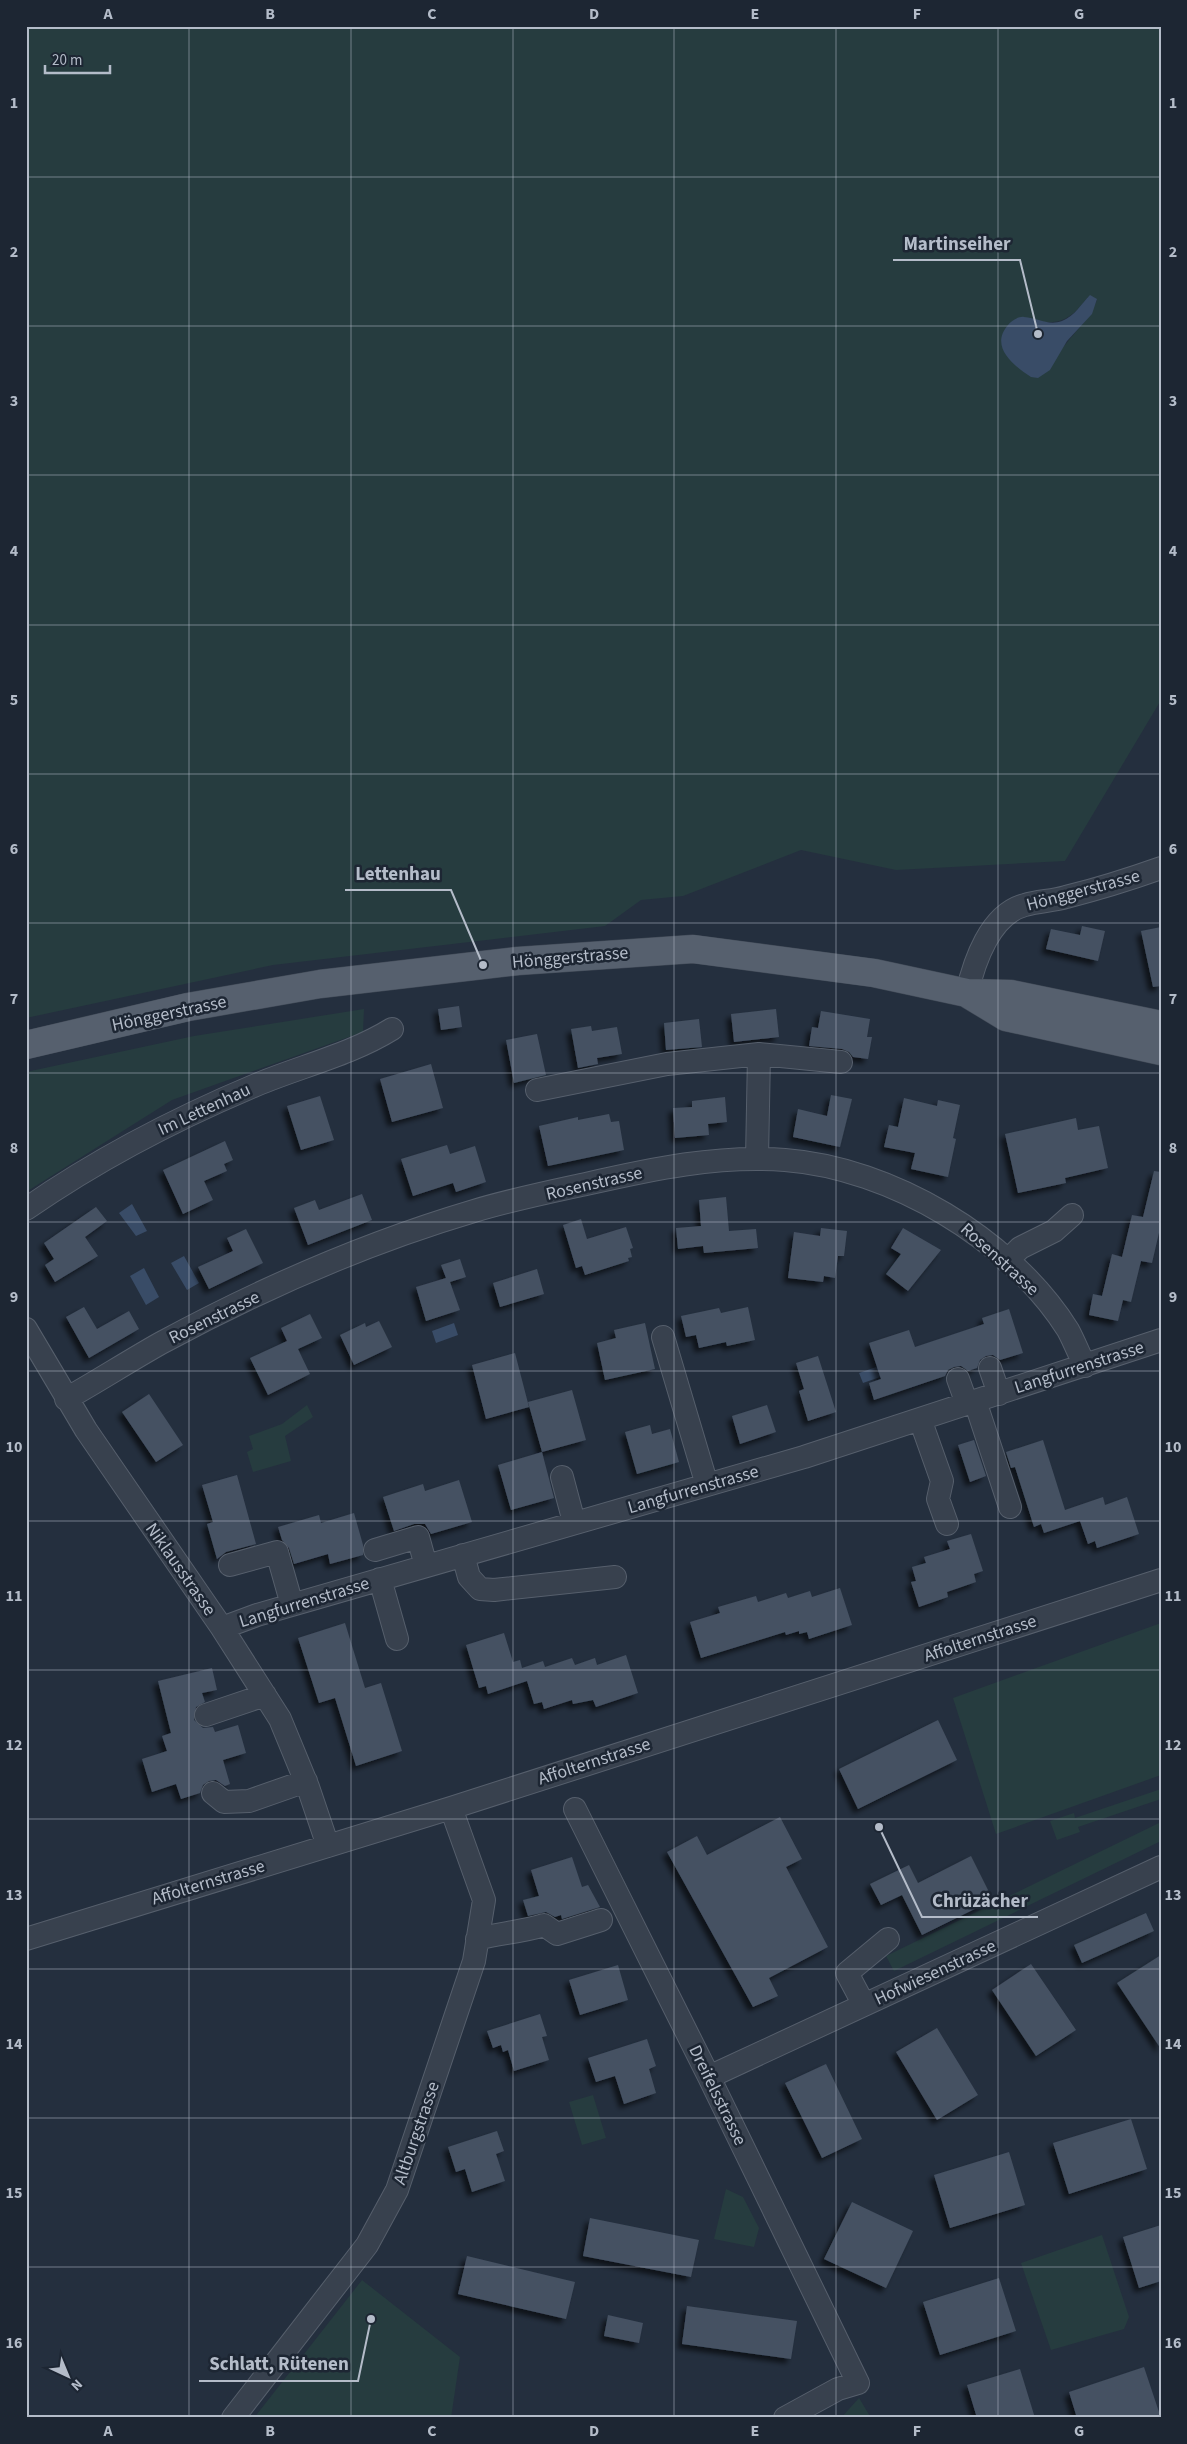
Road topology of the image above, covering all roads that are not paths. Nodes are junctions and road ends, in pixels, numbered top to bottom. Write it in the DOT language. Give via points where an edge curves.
graph roads {
  1 [pos="1161,868"];
  2 [pos="967,993"];
  3 [pos="1161,1024"];
  4 [pos="392,1029"];
  5 [pos="26,1045"];
  6 [pos="1161,1051"];
  7 [pos="759,1054"];
  8 [pos="841,1062"];
  9 [pos="537,1090"];
  10 [pos="757,1159"];
  11 [pos="26,1209"];
  12 [pos="1072,1215"];
  13 [pos="1007,1261"];
  14 [pos="26,1329"];
  15 [pos="663,1337"];
  16 [pos="1161,1340"];
  17 [pos="1085,1366"];
  18 [pos="990,1368"];
  19 [pos="958,1379"];
  20 [pos="999,1394"];
  21 [pos="66,1399"];
  22 [pos="971,1402"];
  23 [pos="920,1419"];
  24 [pos="562,1477"];
  25 [pos="707,1486"];
  26 [pos="1010,1508"];
  27 [pos="574,1522"];
  28 [pos="947,1524"];
  29 [pos="375,1550"];
  30 [pos="463,1555"];
  31 [pos="230,1565"];
  32 [pos="426,1566"];
  33 [pos="615,1577"];
  34 [pos="380,1579"];
  35 [pos="1161,1580"];
  36 [pos="292,1605"];
  37 [pos="222,1628"];
  38 [pos="397,1639"];
  39 [pos="265,1695"];
  40 [pos="206,1715"];
  41 [pos="306,1781"];
  42 [pos="213,1793"];
  43 [pos="451,1808"];
  44 [pos="575,1809"];
  45 [pos="328,1846"];
  46 [pos="1161,1867"];
  47 [pos="601,1920"];
  48 [pos="26,1939"];
  49 [pos="477,1939"];
  50 [pos="888,1939"];
  51 [pos="864,2005"];
  52 [pos="709,2077"];
  53 [pos="233,2418"];
  54 [pos="784,2418"];
  1 -- 2 [label="street, Hönggerstrasse" via="1065,898 1023,905 1009,913 994,929 981,951"];
  2 -- 3 [label="main road, Hönggerstrasse" via="1012,994"];
  2 -- 5 [label="main road, Hönggerstrasse" via="874,973 693,948 527,960 320,984 188,1007"];
  2 -- 6 [label="main road, Hönggerstrasse" via="1006,1018"];
  4 -- 11 [label="street, Im Lettenhau" via="353,1050 280,1075 183,1116 125,1147"];
  7 -- 8 [label="street"];
  7 -- 9 [label="street" via="667,1064"];
  7 -- 10 [label="street"];
  10 -- 13 [label="street, Rosenstrasse" via="788,1160 871,1178 953,1218"];
  10 -- 21 [label="street, Rosenstrasse" via="715,1160 643,1172 474,1211 398,1237 312,1270 257,1296 161,1343"];
  12 -- 13 [label="street" via="1054,1231 1020,1248"];
  13 -- 17 [label="street, Rosenstrasse" via="1038,1292 1067,1330"];
  14 -- 21 [label="street, Niklausstrasse"];
  15 -- 25 [label="street"];
  16 -- 17 [label="street, Langfurrenstrasse"];
  17 -- 20 [label="street, Langfurrenstrasse"];
  18 -- 20 [label="street"];
  19 -- 22 [label="street"];
  20 -- 22 [label="street, Langfurrenstrasse"];
  21 -- 37 [label="street, Niklausstrasse"];
  22 -- 23 [label="street, Langfurrenstrasse"];
  22 -- 26 [label="street"];
  23 -- 25 [label="street, Langfurrenstrasse"];
  23 -- 28 [label="street" via="942,1481 938,1499"];
  24 -- 27 [label="street"];
  25 -- 27 [label="street, Langfurrenstrasse"];
  27 -- 30 [label="street, Langfurrenstrasse"];
  29 -- 32 [label="street" via="418,1537"];
  30 -- 32 [label="street, Langfurrenstrasse"];
  30 -- 33 [label="street" via="469,1577 480,1589"];
  31 -- 36 [label="street" via="277,1552"];
  32 -- 34 [label="street, Langfurrenstrasse"];
  34 -- 36 [label="street, Langfurrenstrasse"];
  34 -- 38 [label="street"];
  35 -- 43 [label="street, Affolternstrasse"];
  36 -- 37 [label="street, Langfurrenstrasse"];
  37 -- 39 [label="street, Niklausstrasse"];
  39 -- 40 [label="street"];
  39 -- 41 [label="street, Niklausstrasse" via="280,1719"];
  41 -- 42 [label="street" via="249,1801 224,1802"];
  41 -- 45 [label="street, Niklausstrasse"];
  43 -- 45 [label="street, Affolternstrasse"];
  43 -- 49 [label="street, Altburgstrasse" via="484,1900"];
  44 -- 52 [label="street, Dreifelsstrasse"];
  45 -- 48 [label="street, Affolternstrasse"];
  46 -- 51 [label="street, Hofwiesenstrasse"];
  47 -- 49 [label="street" via="557,1934 544,1925"];
  49 -- 53 [label="street, Altburgstrasse" via="474,1961 397,2190 367,2245"];
  50 -- 51 [label="street" via="847,1973"];
  51 -- 52 [label="street, Hofwiesenstrasse"];
  52 -- 54 [label="street, Dreifelsstrasse" via="858,2383 838,2389"];
}
